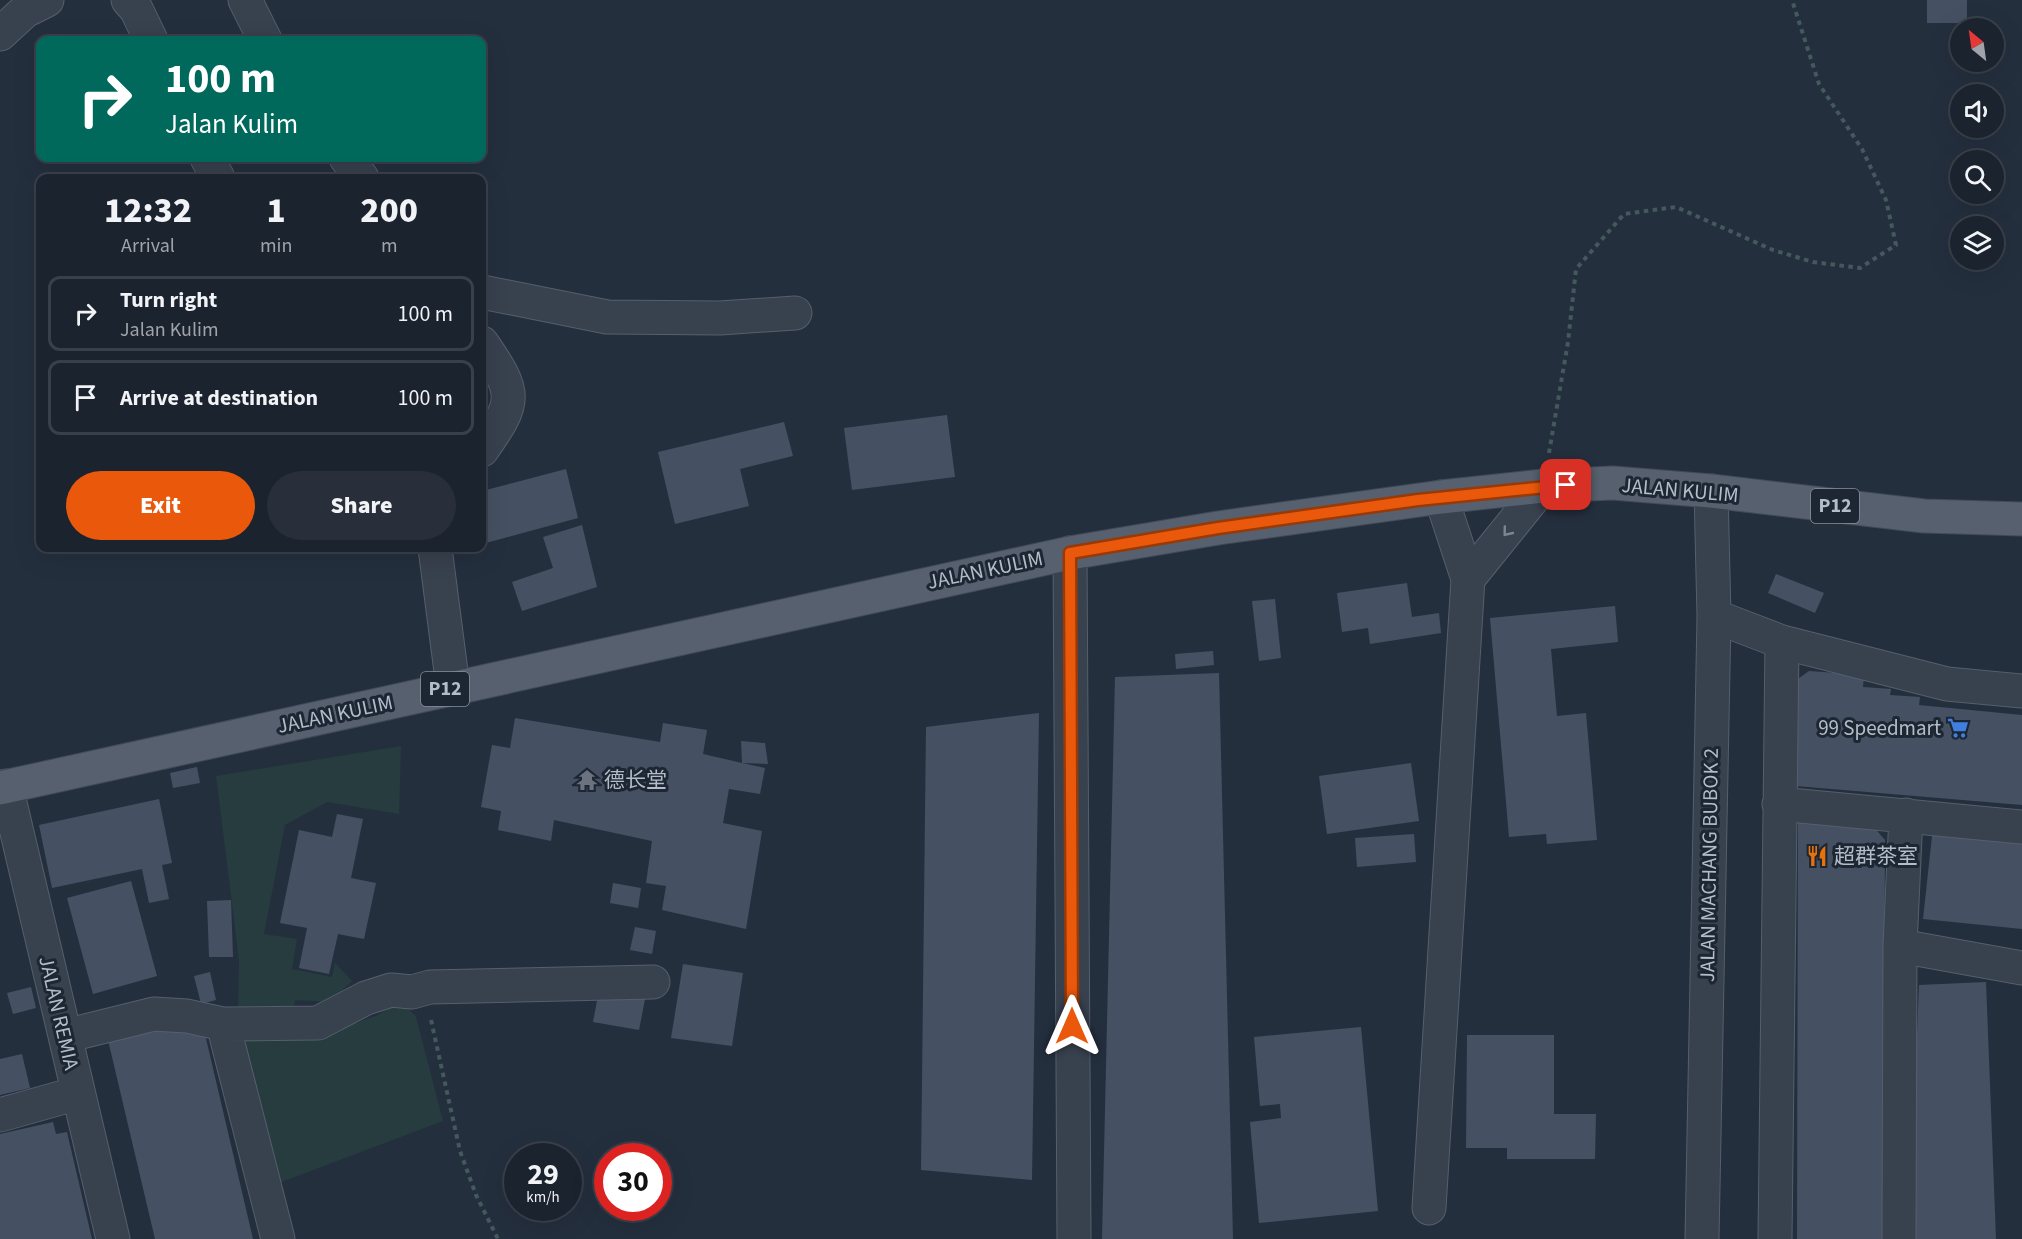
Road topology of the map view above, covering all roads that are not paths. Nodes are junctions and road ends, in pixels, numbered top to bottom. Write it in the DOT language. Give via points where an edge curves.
graph roads {
  1 [pos="128,0"];
  2 [pos="245,0"];
  3 [pos="34,4"];
  4 [pos="0,33"];
  5 [pos="149,36"];
  6 [pos="263,36"];
  7 [pos="349,162"];
  8 [pos="359,174"];
  9 [pos="486,293"];
  10 [pos="795,313"];
  11 [pos="486,349"];
  12 [pos="486,444"];
  13 [pos="1543,486"];
  14 [pos="1711,491"];
  15 [pos="1441,497"];
  16 [pos="2022,519"];
  17 [pos="436,552"];
  18 [pos="1070,553"];
  19 [pos="1468,579"];
  20 [pos="1714,616"];
  21 [pos="1782,642"];
  22 [pos="453,687"];
  23 [pos="2022,691"];
  24 [pos="3,787"];
  25 [pos="1779,804"];
  26 [pos="1906,815"];
  27 [pos="2022,827"];
  28 [pos="1900,946"];
  29 [pos="2022,968"];
  30 [pos="653,982"];
  31 [pos="223,1024"];
  32 [pos="65,1036"];
  33 [pos="78,1093"];
  34 [pos="0,1115"];
  35 [pos="1429,1208"];
  36 [pos="113,1239"];
  37 [pos="278,1239"];
  38 [pos="1074,1239"];
  39 [pos="1702,1239"];
  40 [pos="1775,1239"];
  41 [pos="1899,1239"];
  1 -- 5 [label="street"];
  2 -- 6 [label="street"];
  3 -- 4 [label="street"];
  7 -- 8 [label="street"];
  9 -- 10 [label="street" via="607,317 720,318"];
  11 -- 12 [label="street" via="501,370 510,397 503,421"];
  13 -- 14 [label="main road, JALAN KULIM / P12" via="1613,483"];
  13 -- 15 [label="main road, JALAN KULIM / P12"];
  13 -- 19 [label="street, one-way"];
  14 -- 16 [label="main road, JALAN KULIM / P12" via="1924,516"];
  14 -- 20 [label="street, JALAN MACHANG BUBOK 2"];
  15 -- 18 [label="main road, JALAN KULIM / P12"];
  15 -- 19 [label="street"];
  17 -- 22 [label="street"];
  18 -- 22 [label="main road, JALAN KULIM / P12"];
  18 -- 38 [label="street"];
  19 -- 35 [label="street"];
  20 -- 21 [label="street"];
  20 -- 39 [label="street, JALAN MACHANG BUBOK 2"];
  21 -- 23 [label="street" via="1947,684"];
  21 -- 25 [label="street"];
  22 -- 24 [label="main road, JALAN KULIM / P12"];
  24 -- 32 [label="street, JALAN REMIA"];
  25 -- 26 [label="street"];
  25 -- 40 [label="street"];
  26 -- 27 [label="street"];
  26 -- 28 [label="street"];
  28 -- 29 [label="street"];
  28 -- 41 [label="street"];
  30 -- 31 [label="street" via="391,990 318,1023"];
  31 -- 32 [label="street" via="154,1014"];
  31 -- 37 [label="street"];
  32 -- 33 [label="street, JALAN REMIA"];
  33 -- 34 [label="street"];
  33 -- 36 [label="street, JALAN REMIA"];
}
